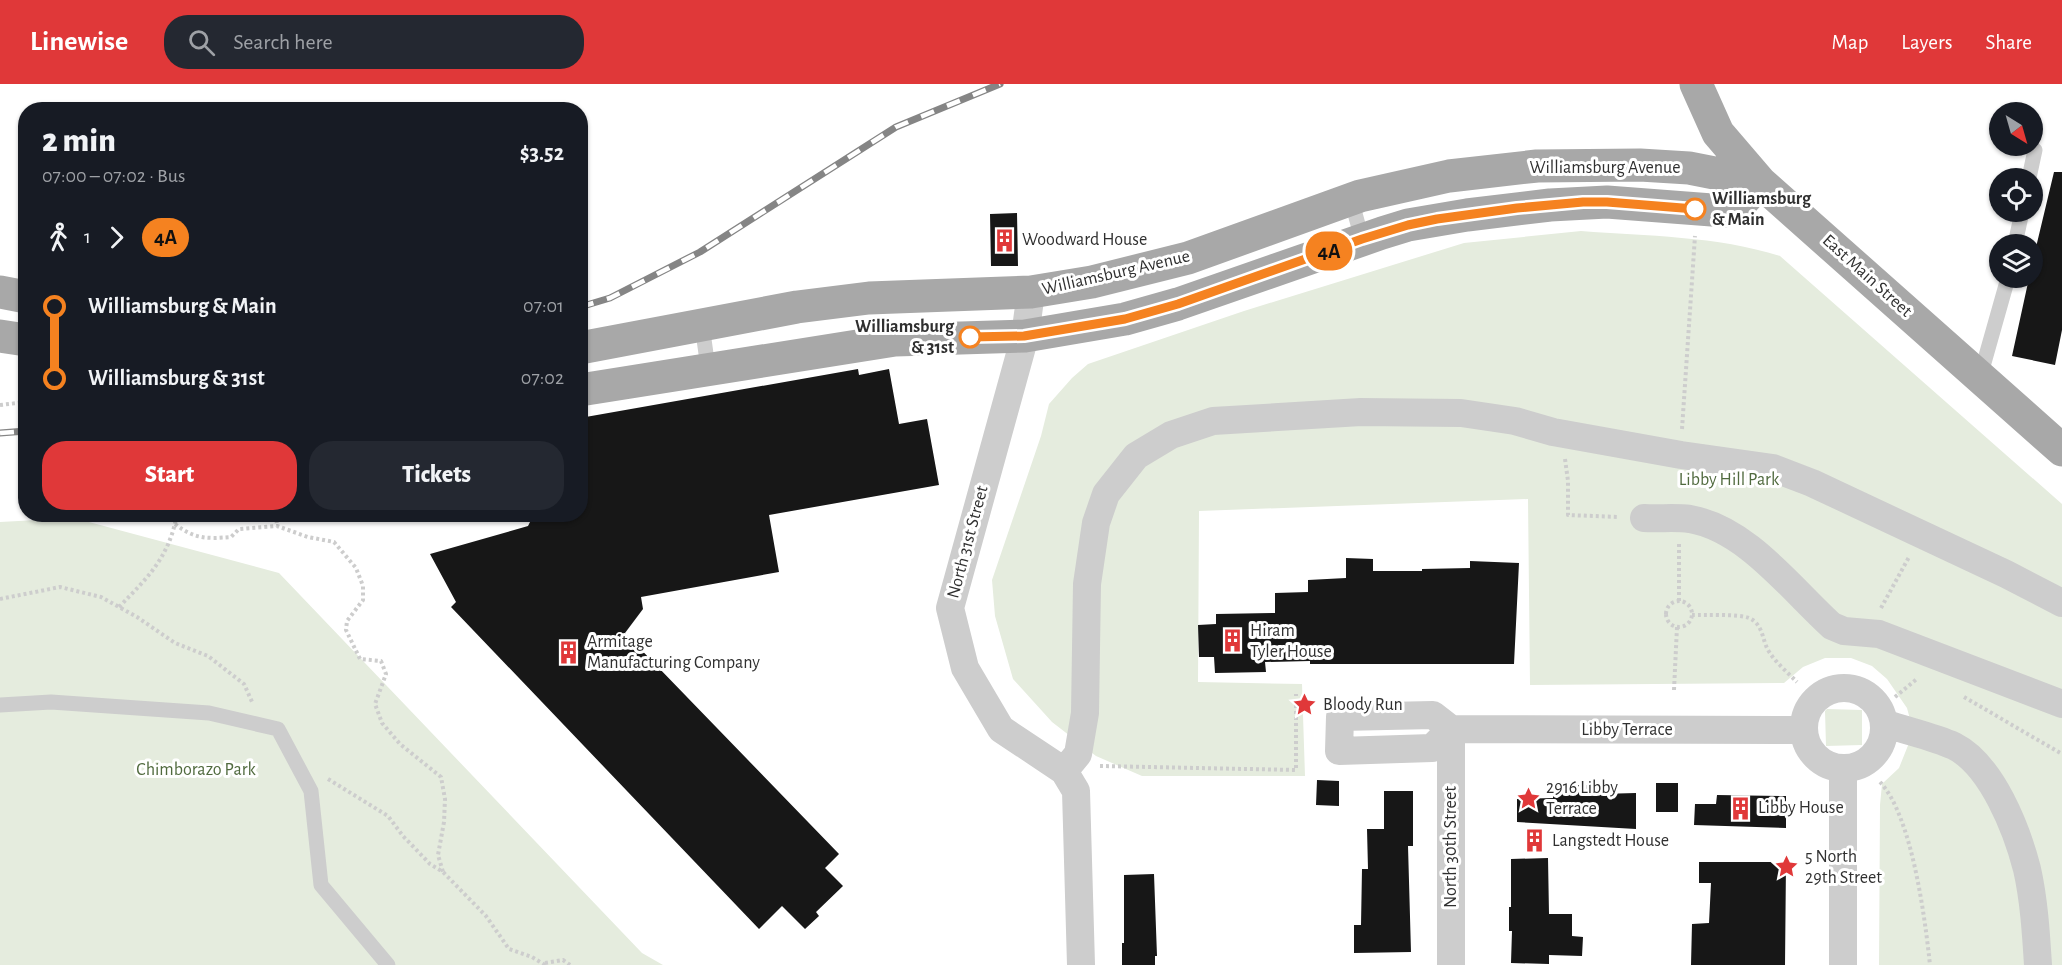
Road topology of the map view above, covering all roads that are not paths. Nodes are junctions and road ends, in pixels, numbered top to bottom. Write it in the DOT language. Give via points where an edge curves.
graph roads {
  1 [pos="1696,84"];
  2 [pos="1760,182"];
  3 [pos="1351,199"];
  4 [pos="1362,239"];
  5 [pos="2005,288"];
  6 [pos="0,292"];
  7 [pos="1030,292"];
  8 [pos="18,295"];
  9 [pos="702,325"];
  10 [pos="0,336"];
  11 [pos="1024,336"];
  12 [pos="18,339"];
  13 [pos="588,346"];
  14 [pos="708,368"];
  15 [pos="1980,377"];
  16 [pos="588,389"];
  17 [pos="2062,450"];
  18 [pos="1644,518"];
  19 [pos="2062,603"];
  20 [pos="2062,704"];
  21 [pos="0,705"];
  22 [pos="1884,723"];
  23 [pos="1451,729"];
  24 [pos="1803,730"];
  25 [pos="1071,763"];
  26 [pos="1843,768"];
  27 [pos="388,965"];
  28 [pos="1081,965"];
  29 [pos="1451,965"];
  30 [pos="1843,965"];
  31 [pos="2038,965"];
  1 -- 2 [label="main road, East Main Street" via="1718,133"];
  2 -- 3 [label="main road, Williamsburg Avenue" via="1689,168 1547,165 1449,176"];
  2 -- 4 [label="main road, Williamsburg Avenue" via="1740,205 1725,211 1607,202 1550,205 1437,219"];
  2 -- 15 [label="main road, East Main Street"];
  3 -- 4 [label="lane"];
  3 -- 7 [label="main road, Williamsburg Avenue" via="1147,270"];
  4 -- 11 [label="main road, Williamsburg Avenue" via="1178,304 1125,319"];
  5 -- 15 [label="lane"];
  6 -- 8 [label="main road"];
  7 -- 9 [label="main road, Williamsburg Avenue" via="869,298"];
  7 -- 11 [label="street, North 31st Street"];
  9 -- 13 [label="main road, Williamsburg Avenue"];
  9 -- 14 [label="lane"];
  10 -- 12 [label="main road"];
  11 -- 14 [label="main road, Williamsburg Avenue" via="895,340"];
  11 -- 25 [label="street, North 31st Street" via="950,608 965,668 1001,729"];
  14 -- 16 [label="main road, Williamsburg Avenue"];
  15 -- 17 [label="main road, East Main Street"];
  18 -- 20 [label="street" via="1700,522 1726,532 1754,552 1832,626 1879,634"];
  19 -- 25 [label="street" via="1773,468 1681,455 1461,413 1361,411 1213,421 1171,435 1136,456 1106,494 1096,523 1087,584 1085,713"];
  21 -- 27 [label="lane" via="51,702 209,713 278,729 311,791 321,885"];
  22 -- 24 [label="street" via="1872,699 1860,691 1834,689 1811,705"];
  22 -- 26 [label="street" via="1878,750 1868,760"];
  22 -- 31 [label="street" via="1954,747 1977,765 1994,787 2027,870"];
  23 -- 24 [label="street, Libby Terrace"];
  23 -- 29 [label="street, North 30th Street"];
  24 -- 26 [label="street" via="1811,753 1831,767"];
  25 -- 28 [label="street" via="1076,791"];
  26 -- 30 [label="street"];
}
